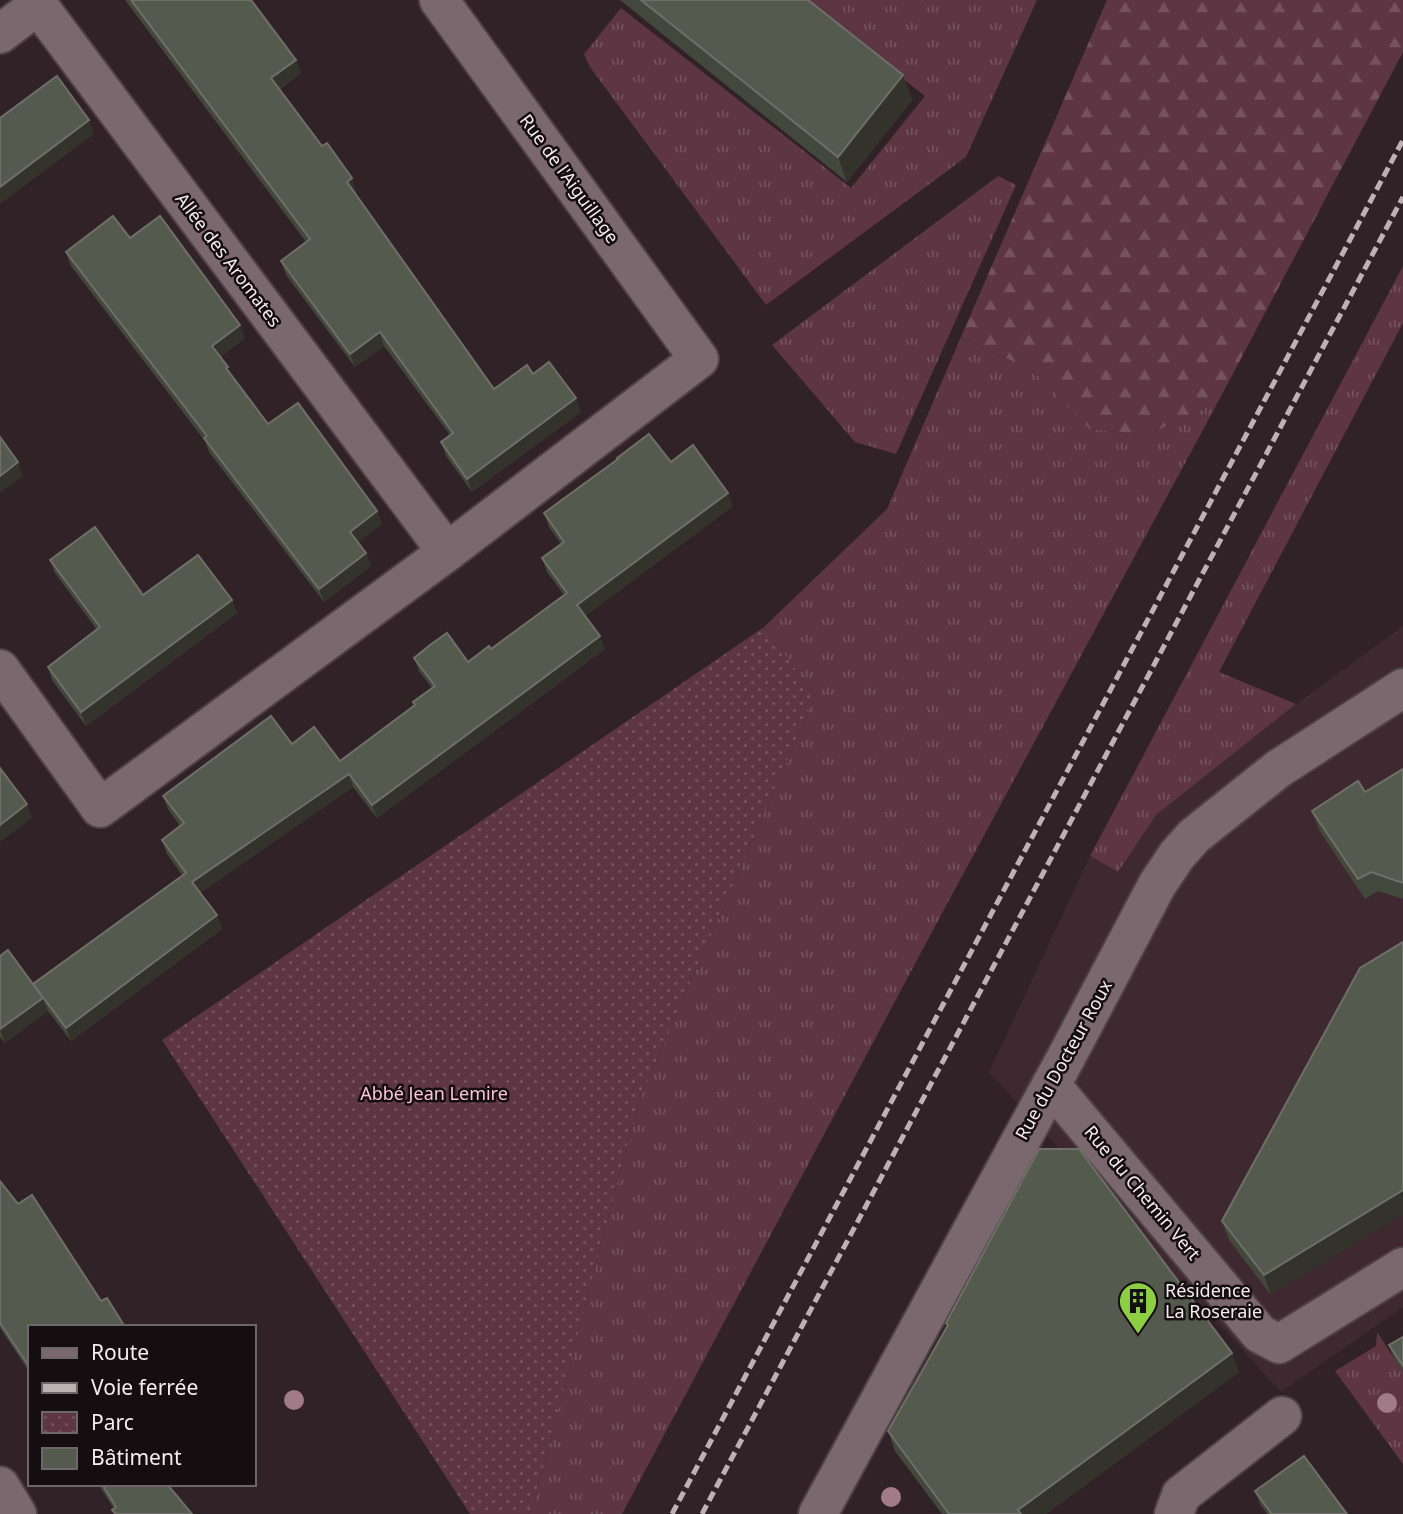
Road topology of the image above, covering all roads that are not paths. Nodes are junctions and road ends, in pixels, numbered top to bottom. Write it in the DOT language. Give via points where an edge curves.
graph roads {
  1 [pos="439,0"];
  2 [pos="0,34"];
  3 [pos="447,552"];
  4 [pos="0,670"];
  5 [pos="1403,688"];
  6 [pos="1051,1085"];
  7 [pos="1403,1267"];
  8 [pos="1282,1416"];
  9 [pos="0,1486"];
  10 [pos="832,1507"];
  11 [pos="17,1514"];
  12 [pos="1174,1514"];
  1 -- 3 [label="street, Rue de l'Aiguillage" via="699,359"];
  2 -- 3 [label="street, Allée des Aromates" via="38,5"];
  3 -- 4 [label="street" via="100,808"];
  5 -- 6 [label="street, Rue du Docteur Roux" via="1278,769 1177,855"];
  6 -- 7 [label="street, Rue du Chemin Vert" via="1260,1334 1279,1344"];
  6 -- 10 [label="street, Rue du Docteur Roux"];
  8 -- 12 [label="street" via="1181,1495"];
  9 -- 11 [label="street"];
}
